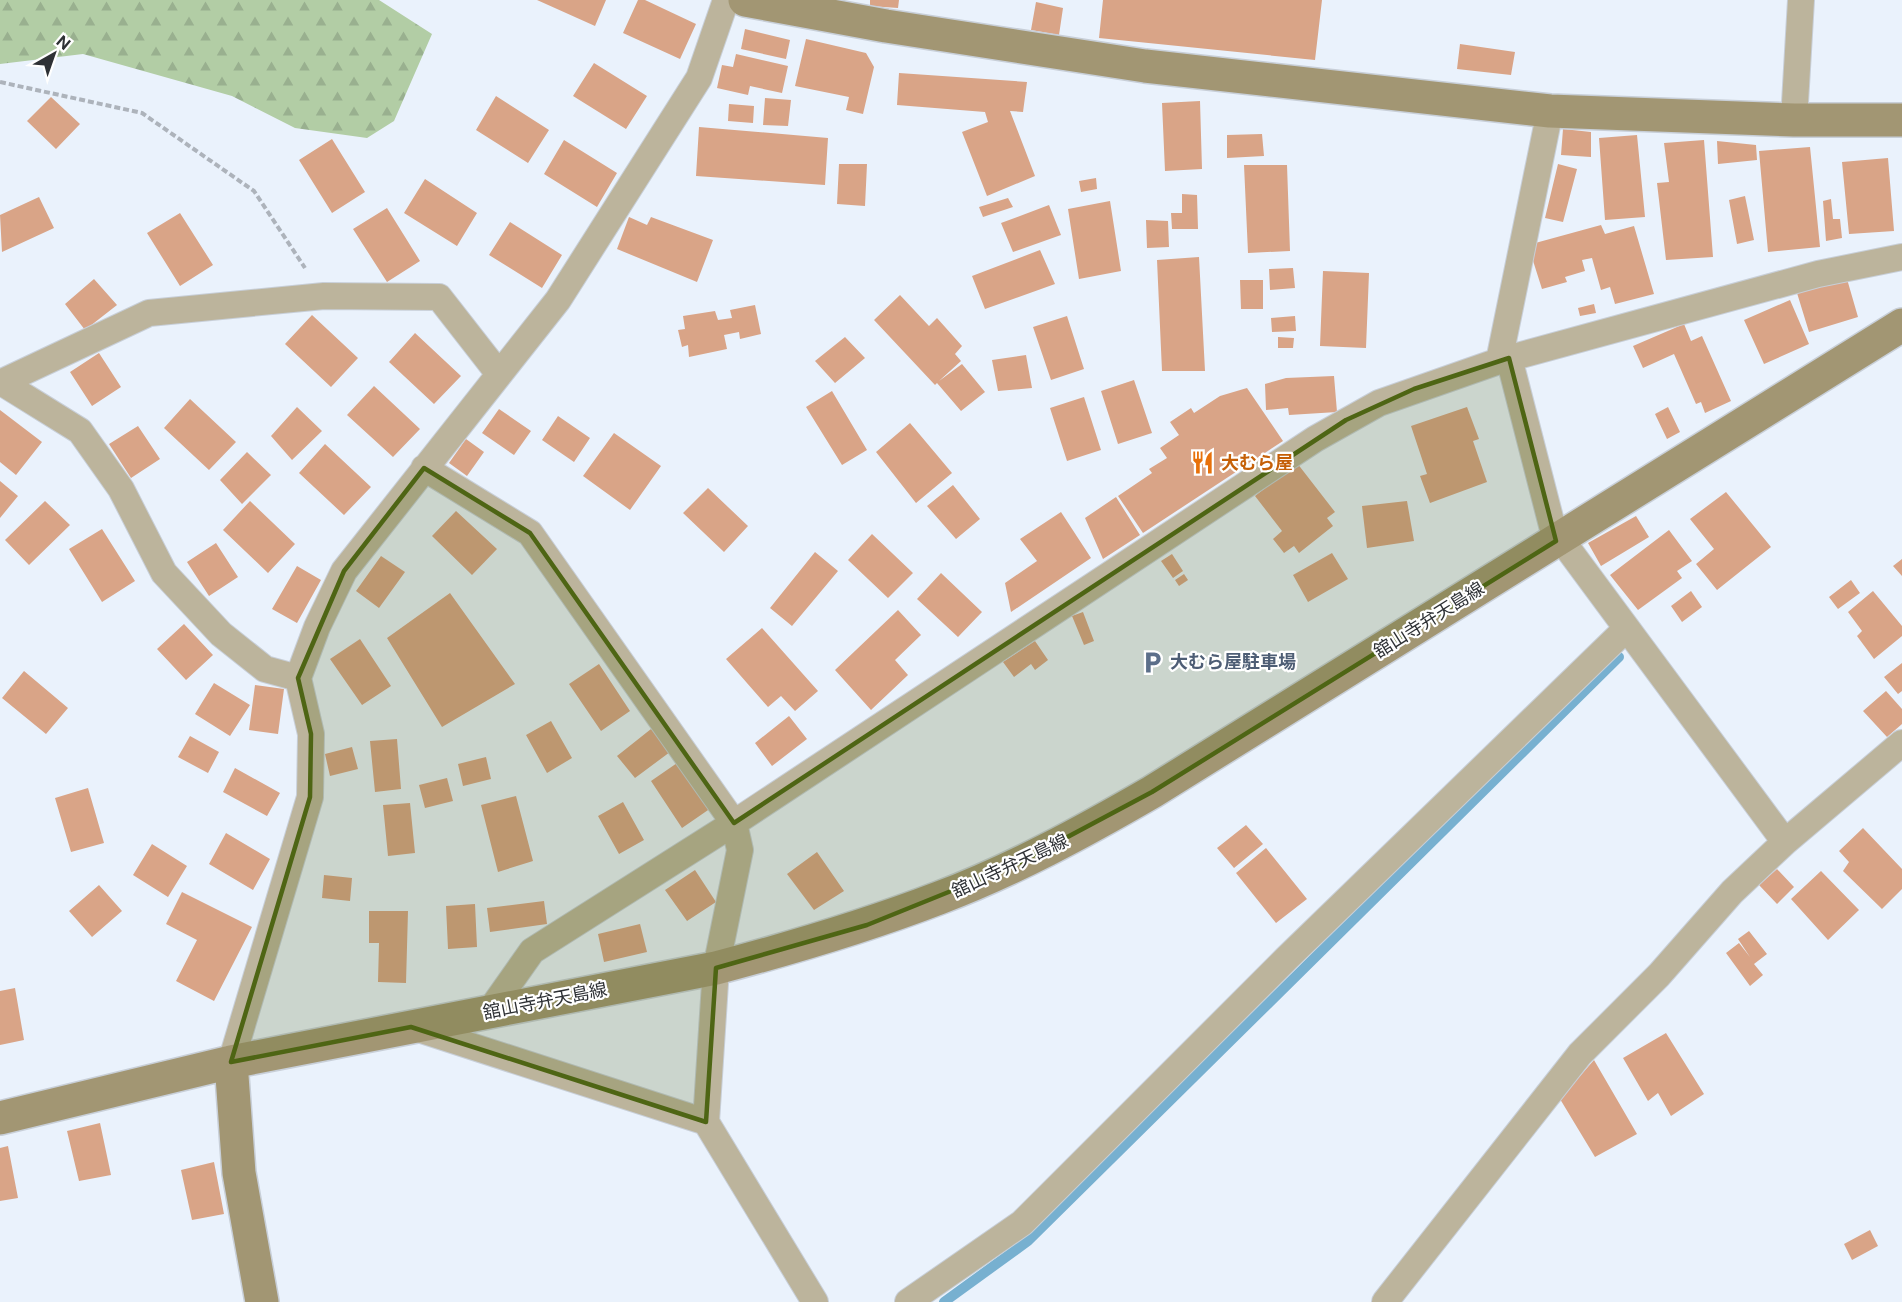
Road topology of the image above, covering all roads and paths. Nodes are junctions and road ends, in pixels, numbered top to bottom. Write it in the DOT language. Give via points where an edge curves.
graph roads {
  1 [pos="726,0"];
  2 [pos="745,0"];
  3 [pos="1801,0"];
  4 [pos="0,82"];
  5 [pos="1550,111"];
  6 [pos="1794,120"];
  7 [pos="1902,120"];
  8 [pos="1902,257"];
  9 [pos="324,296"];
  10 [pos="1902,325"];
  11 [pos="1504,359"];
  12 [pos="499,374"];
  13 [pos="0,382"];
  14 [pos="424,468"];
  15 [pos="1558,540"];
  16 [pos="1626,629"];
  17 [pos="298,678"];
  18 [pos="1902,743"];
  19 [pos="734,823"];
  20 [pos="1785,842"];
  21 [pos="716,968"];
  22 [pos="489,1012"];
  23 [pos="411,1026"];
  24 [pos="231,1062"];
  25 [pos="0,1119"];
  26 [pos="706,1122"];
  27 [pos="262,1302"];
  28 [pos="815,1302"];
  29 [pos="908,1302"];
  30 [pos="1385,1302"];
  1 -- 12 [label="street" via="699,78 558,300"];
  2 -- 5 [label="main road" via="1145,66"];
  3 -- 6 [label="street"];
  4 -- 9 [label="path" via="142,113 254,191"];
  5 -- 6 [label="main road"];
  5 -- 11 [label="street"];
  6 -- 7 [label="main road"];
  8 -- 11 [label="street" via="1818,274"];
  9 -- 12 [label="street" via="439,297"];
  9 -- 13 [label="street" via="149,313"];
  10 -- 15 [label="main road, 舘山寺弁天島線"];
  11 -- 15 [label="street"];
  11 -- 19 [label="street" via="1414,389 1346,420"];
  12 -- 14 [label="street"];
  13 -- 17 [label="street" via="80,431 121,489 164,573 221,634 265,669"];
  14 -- 17 [label="street" via="344,571"];
  14 -- 19 [label="street" via="530,533"];
  15 -- 16 [label="street"];
  15 -- 21 [label="main road, 舘山寺弁天島線" via="1083,831 982,880 878,921"];
  16 -- 20 [label="street"];
  16 -- 29 [label="street" via="1286,959 1022,1223"];
  17 -- 24 [label="street" via="311,734 310,797"];
  18 -- 20 [label="street"];
  19 -- 21 [label="street" via="740,850"];
  19 -- 22 [label="street" via="532,951"];
  20 -- 30 [label="street" via="1732,892 1659,975 1580,1054"];
  21 -- 22 [label="main road, 舘山寺弁天島線"];
  21 -- 26 [label="street"];
  22 -- 23 [label="main road, 舘山寺弁天島線"];
  23 -- 24 [label="main road, 舘山寺弁天島線"];
  23 -- 26 [label="street"];
  24 -- 25 [label="main road, 舘山寺弁天島線"];
  24 -- 27 [label="main road" via="239,1173"];
  26 -- 28 [label="street"];
}
